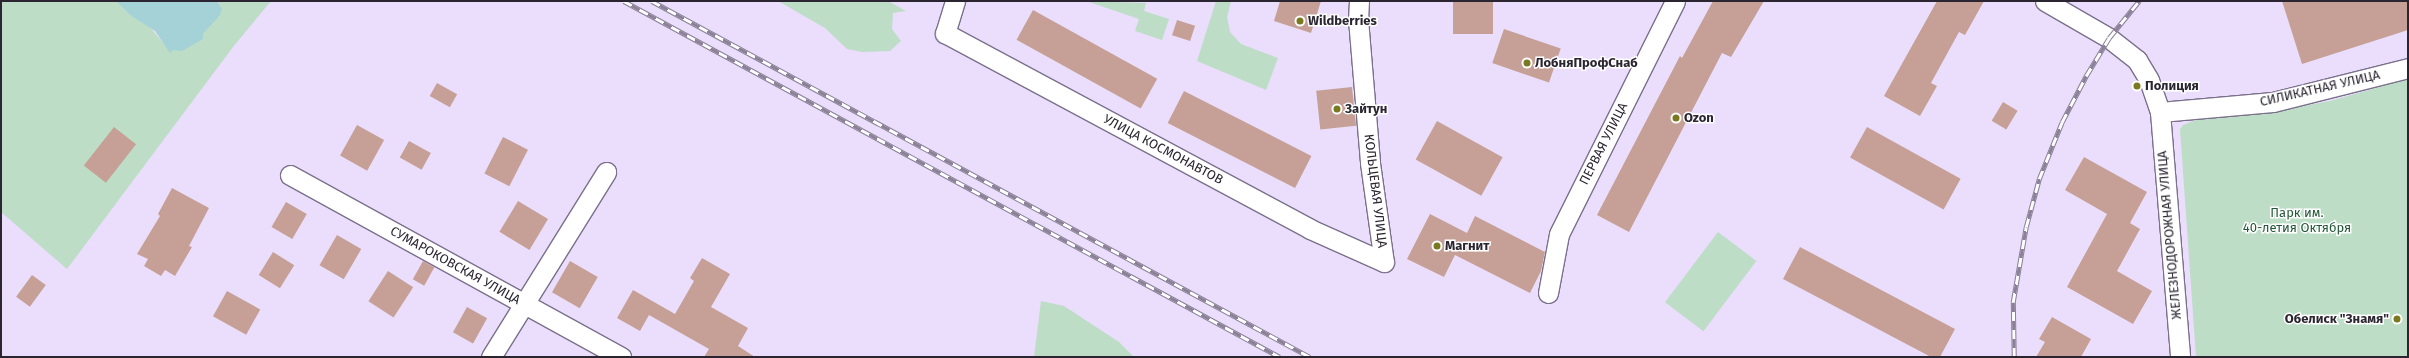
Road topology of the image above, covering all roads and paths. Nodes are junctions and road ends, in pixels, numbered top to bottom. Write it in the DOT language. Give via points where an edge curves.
graph roads {
  1 [pos="955,1"];
  2 [pos="1359,1"];
  3 [pos="1675,1"];
  4 [pos="2045,1"];
  5 [pos="2408,68"];
  6 [pos="2160,112"];
  7 [pos="606,172"];
  8 [pos="290,175"];
  9 [pos="1384,262"];
  10 [pos="1548,293"];
  11 [pos="524,304"];
  12 [pos="491,357"];
  13 [pos="621,357"];
  14 [pos="2180,357"];
  1 -- 9 [label="street, УЛИЦА КОСМОНАВТОВ" via="945,33 1310,229"];
  2 -- 9 [label="street, КОЛЬЦЕВАЯ УЛИЦА" via="1358,19 1370,163"];
  3 -- 10 [label="street, ПЕРВАЯ УЛИЦА" via="1559,234"];
  4 -- 6 [label="street, ЖЕЛЕЗНОДОРОЖНАЯ УЛИЦА" via="2109,38 2137,60 2149,80"];
  5 -- 6 [label="street, СИЛИКАТНАЯ УЛИЦА" via="2273,102"];
  6 -- 14 [label="street, ЖЕЛЕЗНОДОРОЖНАЯ УЛИЦА"];
  7 -- 11 [label="street"];
  8 -- 11 [label="street, СУМАРОКОВСКАЯ УЛИЦА"];
  11 -- 12 [label="street"];
  11 -- 13 [label="street, СУМАРОКОВСКАЯ УЛИЦА"];
}
